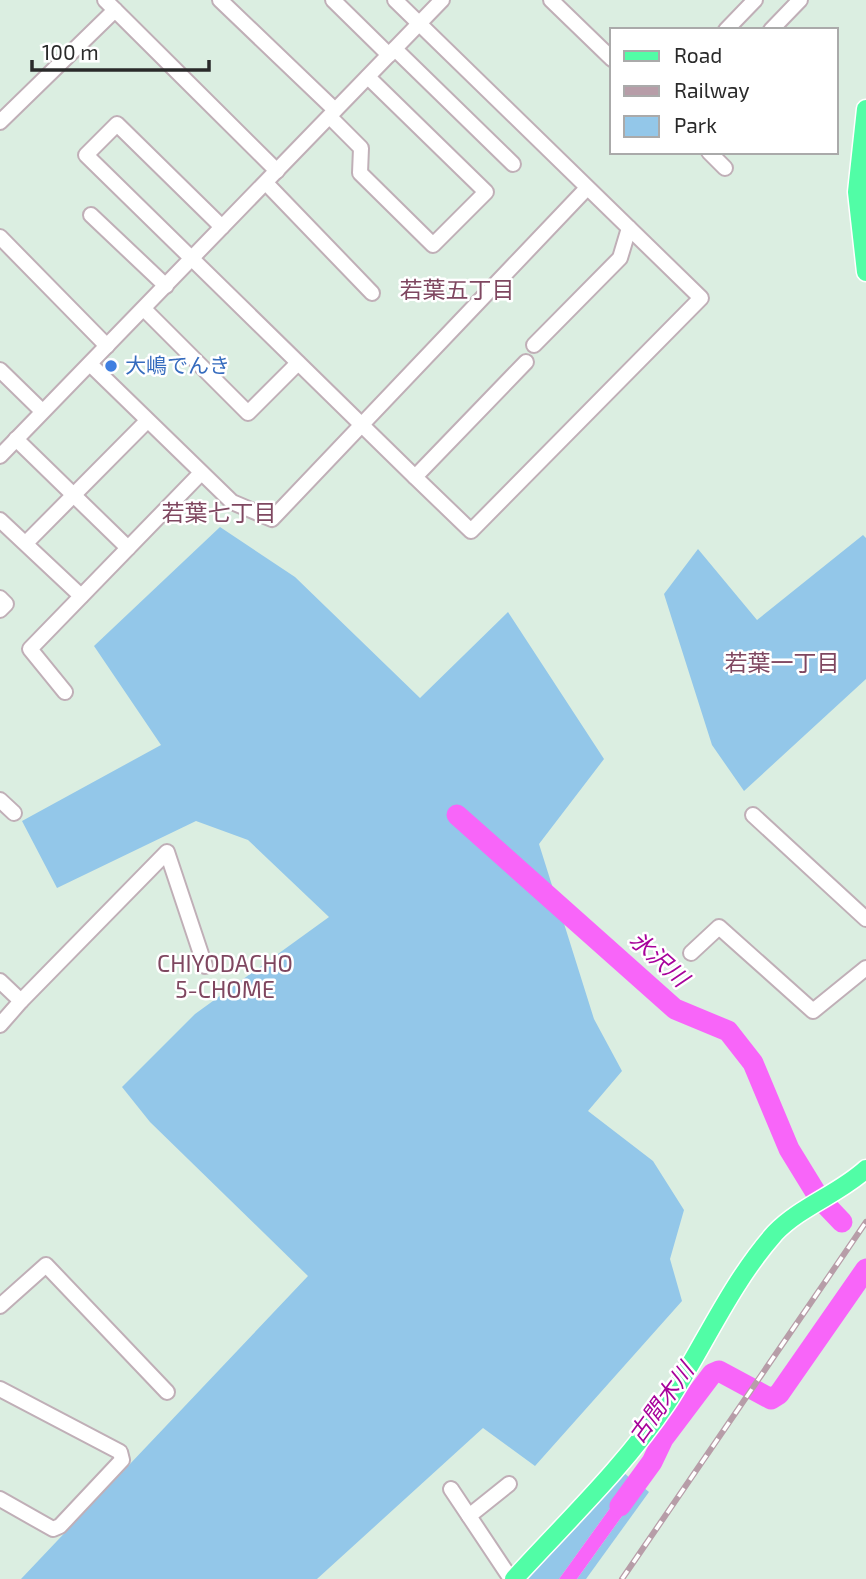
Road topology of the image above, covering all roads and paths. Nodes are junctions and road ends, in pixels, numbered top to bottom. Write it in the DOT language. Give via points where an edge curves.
graph roads {
  1 [pos="220,0"];
  2 [pos="333,0"];
  3 [pos="395,0"];
  4 [pos="442,0"];
  5 [pos="551,0"];
  6 [pos="755,0"];
  7 [pos="800,0"];
  8 [pos="110,5"];
  9 [pos="419,23"];
  10 [pos="728,28"];
  11 [pos="773,28"];
  12 [pos="392,52"];
  13 [pos="610,57"];
  14 [pos="368,77"];
  15 [pos="866,109"];
  16 [pos="332,114"];
  17 [pos="0,122"];
  18 [pos="711,154"];
  19 [pos="513,164"];
  20 [pos="725,168"];
  21 [pos="277,171"];
  22 [pos="266,183"];
  23 [pos="587,188"];
  24 [pos="91,215"];
  25 [pos="222,227"];
  26 [pos="629,228"];
  27 [pos="0,237"];
  28 [pos="192,260"];
  29 [pos="866,272"];
  30 [pos="166,286"];
  31 [pos="372,293"];
  32 [pos="144,309"];
  33 [pos="534,345"];
  34 [pos="107,346"];
  35 [pos="526,362"];
  36 [pos="298,363"];
  37 [pos="90,364"];
  38 [pos="0,370"];
  39 [pos="43,411"];
  40 [pos="147,421"];
  41 [pos="362,424"];
  42 [pos="16,439"];
  43 [pos="0,456"];
  44 [pos="201,473"];
  45 [pos="415,477"];
  46 [pos="74,495"];
  47 [pos="0,520"];
  48 [pos="26,543"];
  49 [pos="128,548"];
  50 [pos="80,596"];
  51 [pos="0,598"];
  52 [pos="0,610"];
  53 [pos="65,692"];
  54 [pos="0,800"];
  55 [pos="14,813"];
  56 [pos="753,815"];
  57 [pos="866,919"];
  58 [pos="691,953"];
  59 [pos="205,966"];
  60 [pos="866,968"];
  61 [pos="0,981"];
  62 [pos="21,1001"];
  63 [pos="0,1025"];
  64 [pos="866,1169"];
  65 [pos="0,1306"];
  66 [pos="0,1389"];
  67 [pos="167,1392"];
  68 [pos="509,1484"];
  69 [pos="451,1489"];
  70 [pos="0,1499"];
  71 [pos="469,1516"];
  72 [pos="513,1579"];
  1 -- 16 [label="street"];
  2 -- 12 [label="street"];
  3 -- 9 [label="street"];
  4 -- 9 [label="street"];
  5 -- 13 [label="street"];
  6 -- 10 [label="street"];
  7 -- 11 [label="street"];
  8 -- 17 [label="street"];
  8 -- 21 [label="street"];
  9 -- 12 [label="street"];
  9 -- 23 [label="street"];
  12 -- 14 [label="street"];
  12 -- 19 [label="street"];
  14 -- 16 [label="street"];
  14 -- 16 [label="street" via="486,191 433,245 360,173 361,148"];
  15 -- 29 [label="main road" via="857,192"];
  16 -- 21 [label="street"];
  18 -- 20 [label="street"];
  21 -- 22 [label="street"];
  22 -- 25 [label="street"];
  22 -- 31 [label="street"];
  23 -- 26 [label="street"];
  23 -- 41 [label="street"];
  24 -- 30 [label="street"];
  25 -- 28 [label="street"];
  25 -- 28 [label="street" via="117,124 86,155"];
  26 -- 33 [label="street" via="621,258"];
  26 -- 45 [label="street" via="701,298 471,531"];
  27 -- 34 [label="street"];
  28 -- 30 [label="street"];
  28 -- 36 [label="street"];
  30 -- 32 [label="street"];
  32 -- 34 [label="street"];
  32 -- 36 [label="street" via="248,413"];
  34 -- 37 [label="street"];
  35 -- 45 [label="street"];
  36 -- 41 [label="street"];
  37 -- 39 [label="street"];
  37 -- 40 [label="street"];
  38 -- 39 [label="street"];
  39 -- 42 [label="street"];
  40 -- 44 [label="street"];
  40 -- 46 [label="street"];
  41 -- 44 [label="street" via="272,519 232,502"];
  41 -- 45 [label="street"];
  42 -- 43 [label="street"];
  42 -- 46 [label="street"];
  44 -- 49 [label="street"];
  46 -- 48 [label="street"];
  46 -- 49 [label="street"];
  47 -- 48 [label="street"];
  48 -- 50 [label="street"];
  49 -- 50 [label="street"];
  50 -- 53 [label="street" via="30,649"];
  51 -- 52 [label="street" via="6,604"];
  54 -- 55 [label="street"];
  56 -- 57 [label="street"];
  58 -- 60 [label="street" via="719,926 813,1012"];
  59 -- 62 [label="street" via="167,852"];
  61 -- 62 [label="street"];
  62 -- 63 [label="street"];
  64 -- 72 [label="main road" via="772,1237 715,1318 667,1402 631,1450"];
  65 -- 67 [label="street" via="46,1265"];
  66 -- 70 [label="street" via="120,1452 122,1460 53,1529"];
  68 -- 71 [label="street"];
  69 -- 71 [label="street"];
  71 -- 72 [label="street"];
}
